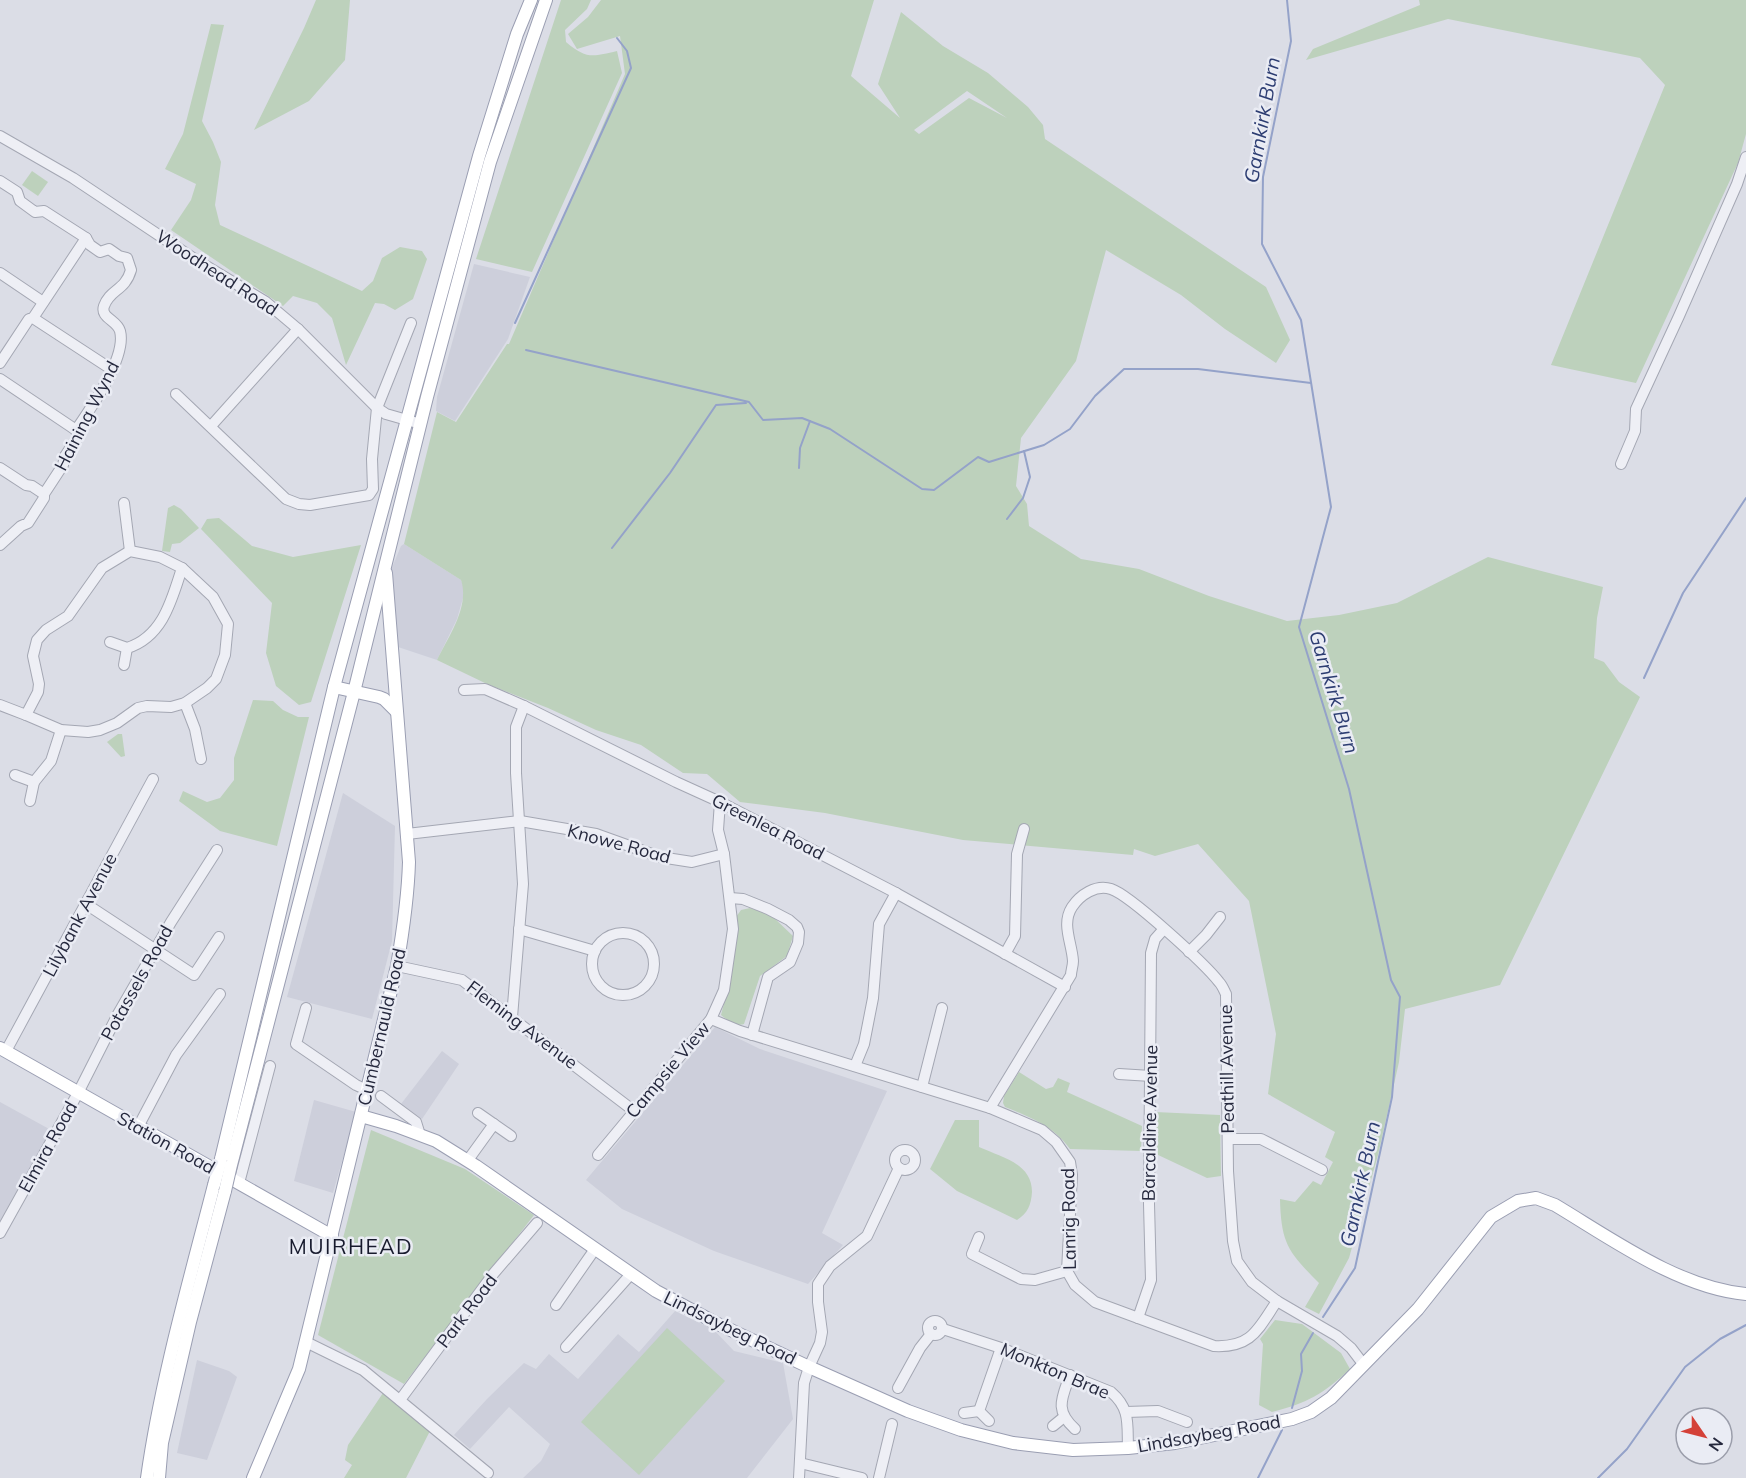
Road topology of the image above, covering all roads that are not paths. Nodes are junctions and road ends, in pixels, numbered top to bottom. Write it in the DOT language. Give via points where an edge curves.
graph roads {
  1 [pos="531,0"];
  2 [pos="546,0"];
  3 [pos="0,136"];
  4 [pos="1746,157"];
  5 [pos="0,181"];
  6 [pos="86,238"];
  7 [pos="0,273"];
  8 [pos="43,302"];
  9 [pos="33,318"];
  10 [pos="411,323"];
  11 [pos="298,329"];
  12 [pos="0,363"];
  13 [pos="111,369"];
  14 [pos="0,379"];
  15 [pos="176,394"];
  16 [pos="377,408"];
  17 [pos="407,420"];
  18 [pos="421,424"];
  19 [pos="211,426"];
  20 [pos="76,430"];
  21 [pos="1621,464"];
  22 [pos="0,468"];
  23 [pos="44,494"];
  24 [pos="124,503"];
  25 [pos="0,545"];
  26 [pos="130,551"];
  27 [pos="385,560"];
  28 [pos="182,568"];
  29 [pos="110,642"];
  30 [pos="127,648"];
  31 [pos="124,665"];
  32 [pos="334,687"];
  33 [pos="464,690"];
  34 [pos="354,692"];
  35 [pos="185,703"];
  36 [pos="0,705"];
  37 [pos="524,706"];
  38 [pos="396,711"];
  39 [pos="26,715"];
  40 [pos="61,730"];
  41 [pos="201,759"];
  42 [pos="15,775"];
  43 [pos="153,779"];
  44 [pos="34,782"];
  45 [pos="30,801"];
  46 [pos="720,802"];
  47 [pos="520,821"];
  48 [pos="1024,828"];
  49 [pos="407,834"];
  50 [pos="217,850"];
  51 [pos="724,854"];
  52 [pos="896,893"];
  53 [pos="730,898"];
  54 [pos="86,904"];
  55 [pos="1220,916"];
  56 [pos="519,929"];
  57 [pos="1163,930"];
  58 [pos="219,937"];
  59 [pos="155,950"];
  60 [pos="595,951"];
  61 [pos="1189,952"];
  62 [pos="1005,954"];
  63 [pos="398,966"];
  64 [pos="1065,987"];
  65 [pos="220,994"];
  66 [pos="306,1008"];
  67 [pos="942,1008"];
  68 [pos="512,1017"];
  69 [pos="711,1019"];
  70 [pos="752,1035"];
  71 [pos="3,1050"];
  72 [pos="270,1065"];
  73 [pos="855,1066"];
  74 [pos="1118,1074"];
  75 [pos="1151,1076"];
  76 [pos="922,1087"];
  77 [pos="367,1090"];
  78 [pos="78,1093"];
  79 [pos="384,1102"];
  80 [pos="990,1108"];
  81 [pos="634,1111"];
  82 [pos="478,1113"];
  83 [pos="361,1116"];
  84 [pos="494,1124"];
  85 [pos="138,1127"];
  86 [pos="420,1135"];
  87 [pos="511,1136"];
  88 [pos="1228,1139"];
  89 [pos="598,1155"];
  90 [pos="468,1160"];
  91 [pos="226,1162"];
  92 [pos="899,1168"];
  93 [pos="1322,1170"];
  94 [pos="239,1183"];
  95 [pos="220,1188"];
  96 [pos="537,1223"];
  97 [pos="0,1233"];
  98 [pos="332,1236"];
  99 [pos="979,1237"];
  100 [pos="595,1249"];
  101 [pos="1067,1271"];
  102 [pos="631,1275"];
  103 [pos="1746,1294"];
  104 [pos="1277,1301"];
  105 [pos="556,1305"];
  106 [pos="1138,1318"];
  107 [pos="306,1342"];
  108 [pos="566,1347"];
  109 [pos="1001,1348"];
  110 [pos="1364,1365"];
  111 [pos="809,1367"];
  112 [pos="1070,1375"];
  113 [pos="898,1388"];
  114 [pos="400,1400"];
  115 [pos="979,1411"];
  116 [pos="1126,1412"];
  117 [pos="964,1413"];
  118 [pos="1064,1417"];
  119 [pos="989,1421"];
  120 [pos="1187,1422"];
  121 [pos="892,1425"];
  122 [pos="1053,1426"];
  123 [pos="1075,1429"];
  124 [pos="1128,1448"];
  125 [pos="800,1463"];
  126 [pos="488,1473"];
  127 [pos="147,1478"];
  128 [pos="159,1478"];
  129 [pos="253,1478"];
  130 [pos="799,1478"];
  131 [pos="862,1478"];
  132 [pos="879,1478"];
  1 -- 17 [label="main road" via="479,156"];
  2 -- 18 [label="main road" via="490,162"];
  3 -- 11 [label="street, Woodhead Road" via="73,178 266,302"];
  4 -- 21 [label="street" via="1636,409 1635,431"];
  5 -- 6 [label="street, Haining Wynd" via="17,192 20,201 35,212 44,210"];
  6 -- 8 [label="street"];
  6 -- 13 [label="street, Haining Wynd" via="100,252 109,249 130,263 123,286 112,293 104,306 106,317 120,329 121,340"];
  7 -- 8 [label="street"];
  8 -- 9 [label="street"];
  9 -- 12 [label="street"];
  9 -- 13 [label="street"];
  10 -- 16 [label="street"];
  11 -- 16 [label="street, Woodhead Road"];
  11 -- 19 [label="street"];
  13 -- 20 [label="street, Haining Wynd" via="107,384"];
  14 -- 20 [label="street"];
  15 -- 19 [label="street"];
  16 -- 17 [label="street, Woodhead Road"];
  16 -- 19 [label="street" via="373,489 369,495 310,505 286,499"];
  17 -- 18 [label="street, Woodhead Road"];
  17 -- 32 [label="main road"];
  18 -- 27 [label="main road"];
  20 -- 23 [label="street, Haining Wynd" via="78,436"];
  22 -- 23 [label="street"];
  23 -- 25 [label="street, Haining Wynd" via="28,523"];
  24 -- 26 [label="street"];
  26 -- 28 [label="street"];
  26 -- 39 [label="street" via="102,568 68,616 37,640 33,656 38,692"];
  27 -- 34 [label="main road"];
  27 -- 38 [label="main road, Cumbernauld Road"];
  28 -- 30 [label="street" via="170,607 151,634"];
  28 -- 35 [label="street" via="213,597 228,624 225,655 216,679"];
  29 -- 30 [label="street"];
  30 -- 31 [label="street"];
  32 -- 34 [label="main road"];
  32 -- 91 [label="main road"];
  33 -- 37 [label="street, Greenlea Road" via="485,689"];
  34 -- 38 [label="main road" via="384,699"];
  34 -- 91 [label="main road"];
  35 -- 40 [label="street" via="138,708 100,730"];
  35 -- 41 [label="street"];
  36 -- 39 [label="street"];
  37 -- 46 [label="street, Greenlea Road"];
  37 -- 47 [label="street" via="516,727"];
  38 -- 49 [label="main road, Cumbernauld Road"];
  39 -- 40 [label="street"];
  40 -- 44 [label="street" via="51,761"];
  42 -- 44 [label="street"];
  43 -- 54 [label="street, Lilybank Avenue"];
  44 -- 45 [label="street"];
  46 -- 51 [label="street, Campsie View" via="718,830"];
  46 -- 52 [label="street, Greenlea Road"];
  47 -- 49 [label="street, Knowe Road"];
  47 -- 51 [label="street, Knowe Road" via="596,834 660,857 692,862"];
  47 -- 56 [label="street" via="524,884"];
  48 -- 62 [label="street" via="1017,854 1015,936"];
  49 -- 63 [label="main road, Cumbernauld Road" via="408,897"];
  50 -- 59 [label="street, Potassels Road"];
  51 -- 53 [label="street, Campsie View"];
  52 -- 62 [label="street, Greenlea Road"];
  52 -- 73 [label="street" via="879,924 873,998 864,1044"];
  53 -- 69 [label="street, Campsie View" via="733,928 724,990"];
  53 -- 70 [label="street" via="744,899 778,914 799,932 790,962 768,977"];
  54 -- 59 [label="street"];
  54 -- 71 [label="street, Lilybank Avenue"];
  55 -- 61 [label="street"];
  56 -- 60 [label="street"];
  56 -- 68 [label="street"];
  57 -- 61 [label="street, Peathill Avenue"];
  57 -- 64 [label="street, Peathill Avenue" via="1125,896 1110,888 1096,888 1071,909 1067,929 1073,961"];
  57 -- 75 [label="street, Barcaldine Avenue" via="1151,953"];
  58 -- 59 [label="street" via="194,975"];
  59 -- 78 [label="street, Potassels Road"];
  60 -- 60 [label="street" via="610,936 635,936 651,952 652,974 642,988 628,995 606,991 592,971"];
  61 -- 88 [label="street, Peathill Avenue" via="1227,994"];
  62 -- 64 [label="street, Greenlea Road"];
  63 -- 68 [label="street, Fleming Avenue" via="462,980"];
  63 -- 77 [label="main road, Cumbernauld Road"];
  64 -- 80 [label="street, Peathill Avenue"];
  65 -- 85 [label="street" via="176,1055"];
  66 -- 77 [label="street" via="296,1044"];
  67 -- 76 [label="street"];
  68 -- 81 [label="street, Fleming Avenue"];
  69 -- 70 [label="street, Lanrig Road"];
  69 -- 81 [label="street, Campsie View"];
  70 -- 73 [label="street, Lanrig Road"];
  71 -- 78 [label="main road, Station Road"];
  72 -- 94 [label="street"];
  73 -- 76 [label="street, Lanrig Road"];
  74 -- 75 [label="street"];
  75 -- 106 [label="street, Barcaldine Avenue" via="1151,1280"];
  76 -- 80 [label="street, Lanrig Road"];
  77 -- 83 [label="main road, Cumbernauld Road"];
  78 -- 85 [label="main road, Station Road"];
  78 -- 97 [label="street, Elmira Road"];
  79 -- 86 [label="street, Lindsaybeg Road" via="416,1122"];
  80 -- 101 [label="street, Lanrig Road" via="1042,1130 1070,1162"];
  81 -- 89 [label="street, Campsie View"];
  82 -- 84 [label="street"];
  83 -- 86 [label="main road, Lindsaybeg Road"];
  83 -- 98 [label="main road, Cumbernauld Road"];
  84 -- 87 [label="street"];
  84 -- 90 [label="street"];
  85 -- 94 [label="main road, Station Road"];
  86 -- 90 [label="main road, Lindsaybeg Road"];
  88 -- 93 [label="street" via="1261,1139"];
  88 -- 104 [label="street, Peathill Avenue" via="1237,1261 1252,1282"];
  90 -- 100 [label="main road, Lindsaybeg Road"];
  91 -- 95 [label="main road, bridge"];
  92 -- 111 [label="street" via="867,1236 830,1266 818,1284 822,1332"];
  94 -- 98 [label="main road, Station Road"];
  95 -- 127 [label="main road" via="179,1317 152,1437"];
  95 -- 128 [label="main road" via="162,1443"];
  96 -- 114 [label="street, Park Road"];
  98 -- 107 [label="main road, Cumbernauld Road"];
  99 -- 101 [label="street" via="972,1254 1021,1279 1035,1280"];
  100 -- 102 [label="main road, Lindsaybeg Road"];
  100 -- 105 [label="street"];
  101 -- 106 [label="street, Lanrig Road" via="1075,1286 1095,1302"];
  102 -- 108 [label="street"];
  102 -- 111 [label="main road, Lindsaybeg Road" via="671,1300"];
  103 -- 110 [label="main road, Lindsaybeg Road" via="1702,1286 1679,1276 1555,1205 1536,1198 1518,1201 1491,1217 1418,1309"];
  104 -- 106 [label="street, Lanrig Road" via="1254,1335 1231,1347 1214,1346"];
  104 -- 110 [label="street, Peathill Avenue" via="1337,1336"];
  107 -- 114 [label="street" via="363,1370"];
  107 -- 129 [label="main road, Cumbernauld Road" via="299,1370"];
  109 -- 112 [label="street, Monkton Brae"];
  109 -- 113 [label="street, Monkton Brae" via="932,1322 928,1329 931,1334"];
  109 -- 115 [label="street"];
  110 -- 124 [label="main road, Lindsaybeg Road" via="1322,1406 1292,1419 1214,1437"];
  111 -- 124 [label="main road, Lindsaybeg Road" via="908,1412 988,1438 1073,1450"];
  111 -- 125 [label="street" via="804,1383"];
  112 -- 116 [label="street, Monkton Brae" via="1111,1392"];
  112 -- 118 [label="street" via="1060,1402"];
  114 -- 126 [label="street"];
  115 -- 117 [label="street"];
  115 -- 119 [label="street"];
  116 -- 120 [label="street" via="1158,1411"];
  116 -- 124 [label="street, Monkton Brae"];
  118 -- 122 [label="street"];
  118 -- 123 [label="street"];
  121 -- 132 [label="street" via="891,1449"];
  125 -- 130 [label="street"];
  125 -- 131 [label="street"];
}
